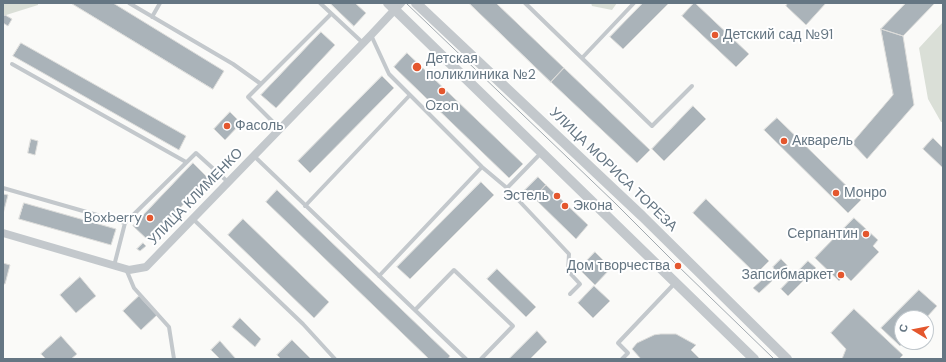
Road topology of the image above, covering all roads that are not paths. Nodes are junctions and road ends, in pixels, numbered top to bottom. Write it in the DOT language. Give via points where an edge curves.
graph roads {
  1 [pos="129,3"];
  2 [pos="160,3"];
  3 [pos="320,3"];
  4 [pos="416,3"];
  5 [pos="525,3"];
  6 [pos="634,3"];
  7 [pos="394,5"];
  8 [pos="331,14"];
  9 [pos="152,17"];
  10 [pos="371,35"];
  11 [pos="363,43"];
  12 [pos="582,58"];
  13 [pos="12,64"];
  14 [pos="262,84"];
  15 [pos="692,86"];
  16 [pos="410,95"];
  17 [pos="280,129"];
  18 [pos="542,152"];
  19 [pos="254,156"];
  20 [pos="186,162"];
  21 [pos="482,167"];
  22 [pos="229,183"];
  23 [pos="3,188"];
  24 [pos="507,188"];
  25 [pos="306,206"];
  26 [pos="193,218"];
  27 [pos="125,223"];
  28 [pos="3,233"];
  29 [pos="114,266"];
  30 [pos="126,269"];
  31 [pos="379,276"];
  32 [pos="676,283"];
  33 [pos="570,294"];
  34 [pos="415,310"];
  35 [pos="174,359"];
  36 [pos="335,359"];
  37 [pos="466,359"];
  38 [pos="481,359"];
  39 [pos="622,359"];
  40 [pos="754,359"];
  41 [pos="787,359"];
  1 -- 9 [label="lane"];
  2 -- 9 [label="lane"];
  3 -- 8 [label="lane"];
  4 -- 41 [label="street, УЛИЦА МОРИСА ТОРЕЗА" via="642,216"];
  5 -- 12 [label="lane"];
  6 -- 12 [label="lane"];
  7 -- 10 [label="street, УЛИЦА КЛИМЕНКО"];
  7 -- 18 [label="street"];
  8 -- 11 [label="lane"];
  8 -- 14 [label="lane"];
  9 -- 14 [label="lane"];
  10 -- 11 [label="street, УЛИЦА КЛИМЕНКО"];
  10 -- 16 [label="lane" via="389,74"];
  11 -- 17 [label="street, УЛИЦА КЛИМЕНКО"];
  12 -- 15 [label="lane" via="652,126"];
  13 -- 20 [label="lane"];
  14 -- 17 [label="lane" via="248,97"];
  16 -- 21 [label="lane"];
  16 -- 25 [label="lane"];
  17 -- 19 [label="street, УЛИЦА КЛИМЕНКО"];
  18 -- 24 [label="lane"];
  18 -- 32 [label="street"];
  19 -- 22 [label="street, УЛИЦА КЛИМЕНКО"];
  19 -- 25 [label="lane"];
  20 -- 22 [label="lane" via="196,153"];
  20 -- 27 [label="lane"];
  21 -- 24 [label="lane"];
  21 -- 31 [label="lane"];
  22 -- 26 [label="street, УЛИЦА КЛИМЕНКО"];
  23 -- 27 [label="lane"];
  24 -- 33 [label="lane" via="569,254 568,271 580,284"];
  25 -- 31 [label="lane"];
  26 -- 30 [label="street, УЛИЦА КЛИМЕНКО" via="146,267"];
  26 -- 36 [label="lane" via="303,324"];
  27 -- 29 [label="lane"];
  28 -- 29 [label="street, УЛИЦА КЛИМЕНКО"];
  29 -- 30 [label="street, УЛИЦА КЛИМЕНКО"];
  30 -- 35 [label="lane" via="134,288 170,327"];
  31 -- 34 [label="lane"];
  32 -- 39 [label="lane" via="618,343 628,353"];
  32 -- 40 [label="street"];
  34 -- 37 [label="lane"];
  34 -- 38 [label="lane" via="454,270 513,326"];
}
